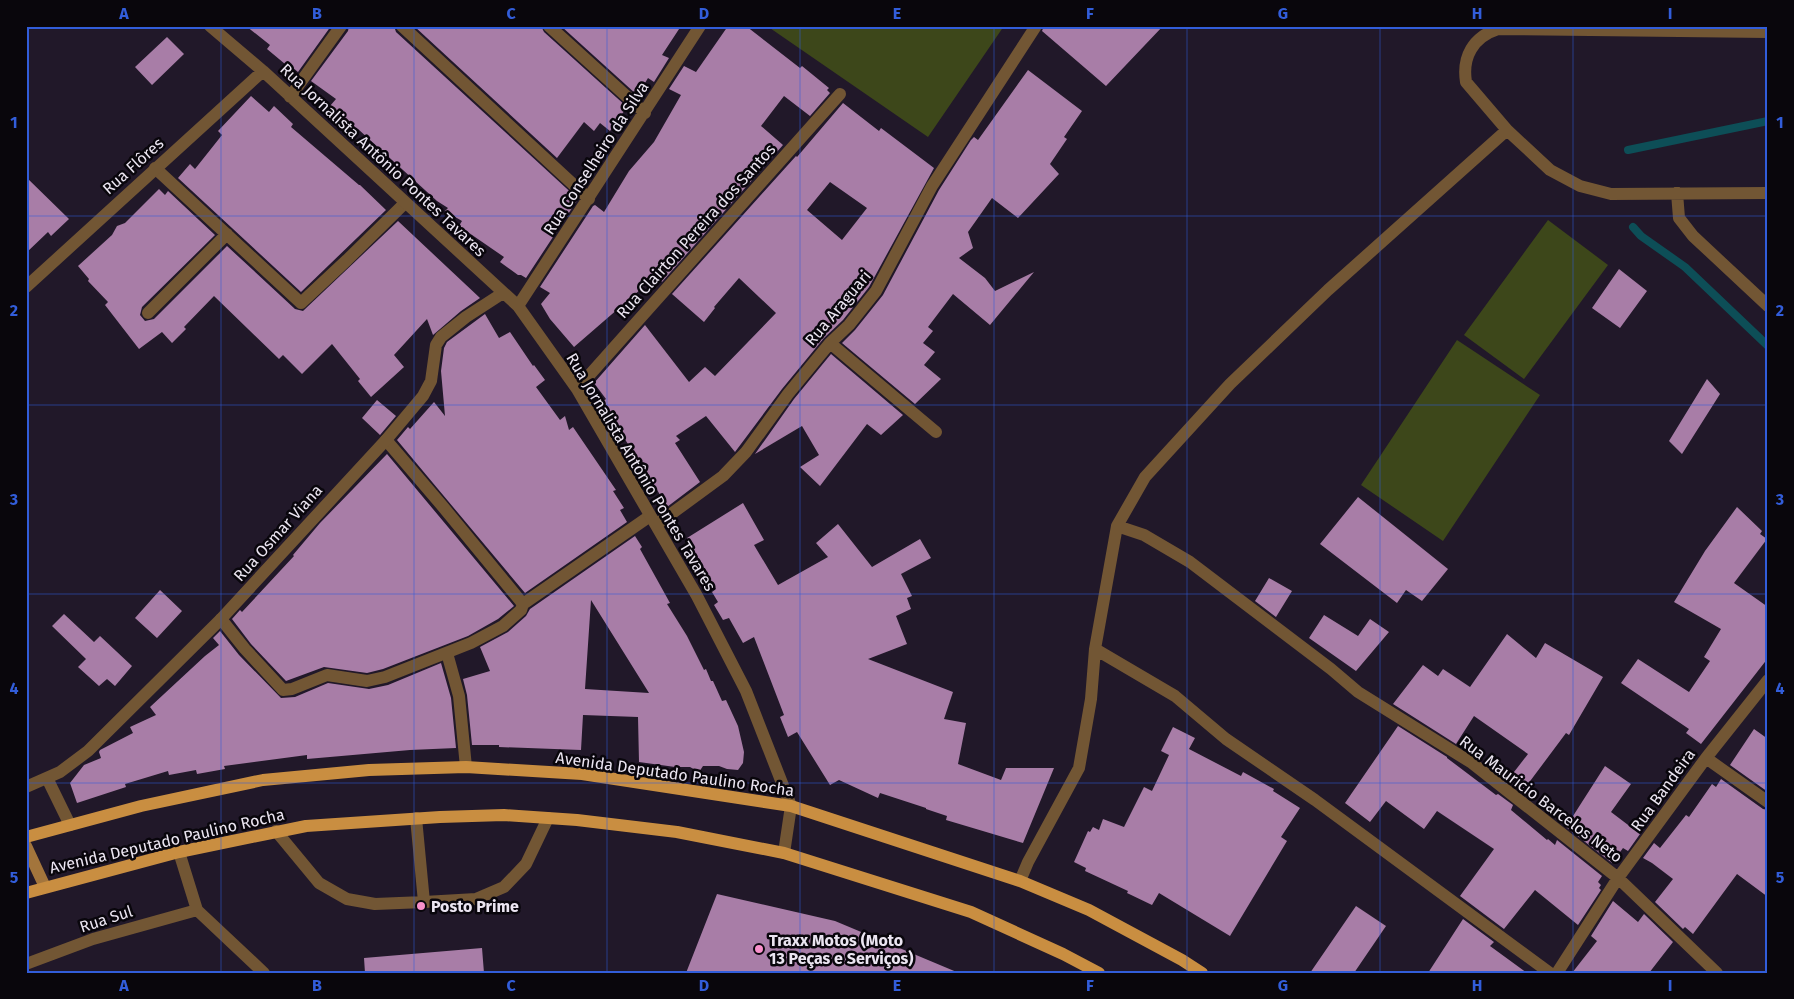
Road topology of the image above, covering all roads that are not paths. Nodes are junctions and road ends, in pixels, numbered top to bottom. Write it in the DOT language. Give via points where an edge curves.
graph roads {
  1 [pos="210,26"];
  2 [pos="341,26"];
  3 [pos="402,26"];
  4 [pos="549,26"];
  5 [pos="700,26"];
  6 [pos="1036,26"];
  7 [pos="1768,32"];
  8 [pos="263,71"];
  9 [pos="840,94"];
  10 [pos="290,97"];
  11 [pos="645,113"];
  12 [pos="1506,130"];
  13 [pos="156,168"];
  14 [pos="1768,193"];
  15 [pos="1677,194"];
  16 [pos="589,199"];
  17 [pos="405,203"];
  18 [pos="227,234"];
  19 [pos="26,287"];
  20 [pos="503,293"];
  21 [pos="518,306"];
  22 [pos="1768,306"];
  23 [pos="148,312"];
  24 [pos="830,343"];
  25 [pos="577,389"];
  26 [pos="936,432"];
  27 [pos="386,440"];
  28 [pos="653,521"];
  29 [pos="1117,526"];
  30 [pos="523,604"];
  31 [pos="221,619"];
  32 [pos="1095,649"];
  33 [pos="447,653"];
  34 [pos="1768,680"];
  35 [pos="1706,758"];
  36 [pos="466,767"];
  37 [pos="47,778"];
  38 [pos="26,787"];
  39 [pos="1768,802"];
  40 [pos="791,806"];
  41 [pos="416,818"];
  42 [pos="548,818"];
  43 [pos="70,825"];
  44 [pos="276,831"];
  45 [pos="26,837"];
  46 [pos="26,846"];
  47 [pos="178,852"];
  48 [pos="784,853"];
  49 [pos="1618,878"];
  50 [pos="1020,881"];
  51 [pos="45,887"];
  52 [pos="26,893"];
  53 [pos="424,902"];
  54 [pos="197,910"];
  55 [pos="26,964"];
  56 [pos="264,973"];
  57 [pos="1100,973"];
  58 [pos="1202,973"];
  59 [pos="1550,973"];
  60 [pos="1557,973"];
  61 [pos="1717,973"];
  1 -- 8 [label="street, Rua Jornalista Antônio Pontes Tavares"];
  2 -- 10 [label="street"];
  3 -- 16 [label="street"];
  4 -- 11 [label="street"];
  5 -- 11 [label="street, Rua Conselheiro da Silva"];
  6 -- 24 [label="street, Rua Araguari" via="932,186 876,291"];
  7 -- 12 [label="street" via="1498,29 1488,32 1468,54 1466,82"];
  8 -- 10 [label="street, Rua Jornalista Antônio Pontes Tavares"];
  8 -- 13 [label="street, Rua Flôres"];
  9 -- 25 [label="street, Rua Clairton Pereira dos Santos"];
  10 -- 17 [label="street, Rua Jornalista Antônio Pontes Tavares"];
  11 -- 16 [label="street, Rua Conselheiro da Silva"];
  12 -- 15 [label="street" via="1550,170 1580,186 1611,194"];
  12 -- 29 [label="street" via="1328,290 1230,384 1145,477"];
  13 -- 18 [label="street"];
  13 -- 19 [label="street, Rua Flôres"];
  14 -- 15 [label="street"];
  15 -- 22 [label="street" via="1679,218 1693,236"];
  16 -- 21 [label="street, Rua Conselheiro da Silva"];
  17 -- 18 [label="street" via="301,303"];
  17 -- 20 [label="street, Rua Jornalista Antônio Pontes Tavares"];
  18 -- 23 [label="street"];
  20 -- 21 [label="street, Rua Jornalista Antônio Pontes Tavares"];
  20 -- 27 [label="street, Rua Osmar Viana" via="441,337 436,346 431,381 424,396"];
  21 -- 25 [label="street, Rua Jornalista Antônio Pontes Tavares"];
  24 -- 26 [label="street"];
  24 -- 28 [label="street, Rua Araguari" via="746,452 723,476"];
  25 -- 28 [label="street, Rua Jornalista Antônio Pontes Tavares"];
  27 -- 30 [label="street"];
  27 -- 31 [label="street, Rua Osmar Viana"];
  28 -- 30 [label="street, Rua Araguari"];
  28 -- 40 [label="street, Rua Jornalista Antônio Pontes Tavares" via="697,596 746,691"];
  29 -- 32 [label="street"];
  29 -- 49 [label="street, Rua Mauricio Barcelos Neto" via="1144,535 1190,562 1358,692 1472,763"];
  30 -- 33 [label="street, Rua Araguari" via="521,610 503,626"];
  31 -- 33 [label="street, Rua Araguari" via="283,690 327,675 367,681 385,677"];
  31 -- 37 [label="street, Rua Osmar Viana" via="88,751"];
  32 -- 50 [label="street" via="1091,699 1079,768"];
  32 -- 59 [label="street" via="1175,696 1226,739 1315,800"];
  33 -- 36 [label="street" via="459,696"];
  34 -- 35 [label="street, Rua Bandeira"];
  35 -- 39 [label="street"];
  35 -- 49 [label="street, Rua Bandeira"];
  36 -- 40 [label="main road, Avenida Deputado Paulino Rocha" via="582,774"];
  36 -- 43 [label="main road, Avenida Deputado Paulino Rocha" via="369,770 263,780"];
  37 -- 38 [label="street, Rua Osmar Viana"];
  37 -- 43 [label="street"];
  40 -- 48 [label="street, Rua Jornalista Antônio Pontes Tavares"];
  40 -- 50 [label="main road, Avenida Deputado Paulino Rocha"];
  41 -- 42 [label="main road, Avenida Deputado Paulino Rocha"];
  41 -- 44 [label="main road, Avenida Deputado Paulino Rocha"];
  41 -- 53 [label="street"];
  42 -- 48 [label="main road, Avenida Deputado Paulino Rocha" via="677,832"];
  42 -- 53 [label="street" via="526,864 504,887 476,899"];
  43 -- 45 [label="main road, Avenida Deputado Paulino Rocha"];
  44 -- 47 [label="main road, Avenida Deputado Paulino Rocha"];
  44 -- 53 [label="street" via="319,883 347,898 375,904"];
  46 -- 51 [label="main road"];
  47 -- 51 [label="main road, Avenida Deputado Paulino Rocha"];
  47 -- 54 [label="street"];
  48 -- 57 [label="main road, Avenida Deputado Paulino Rocha" via="971,912"];
  49 -- 60 [label="street, Rua Bandeira"];
  49 -- 61 [label="street, Rua Mauricio Barcelos Neto"];
  50 -- 58 [label="main road, Avenida Deputado Paulino Rocha" via="1089,910"];
  51 -- 52 [label="main road, Avenida Deputado Paulino Rocha"];
  54 -- 55 [label="street, Rua Sul" via="93,939"];
  54 -- 56 [label="street"];
}
